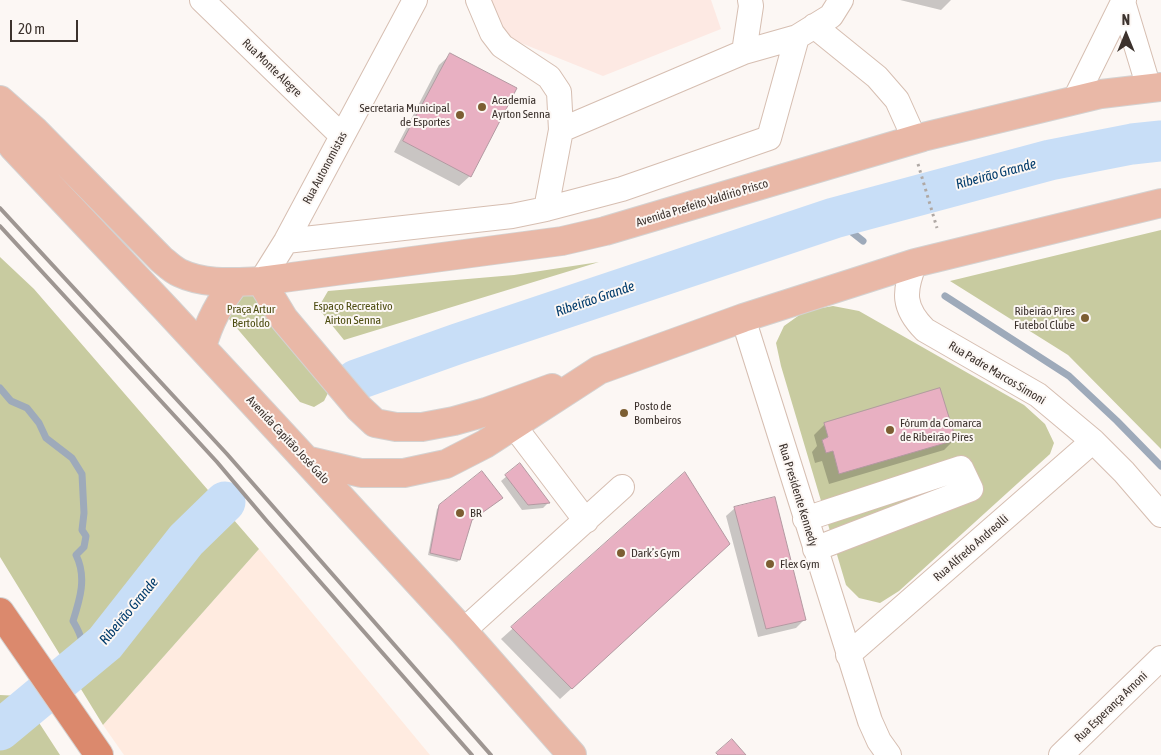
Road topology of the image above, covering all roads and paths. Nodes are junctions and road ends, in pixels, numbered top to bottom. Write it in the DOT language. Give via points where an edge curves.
graph roads {
  1 [pos="202,0"];
  2 [pos="415,0"];
  3 [pos="478,0"];
  4 [pos="750,0"];
  5 [pos="841,0"];
  6 [pos="1123,1"];
  7 [pos="806,32"];
  8 [pos="744,52"];
  9 [pos="1157,91"];
  10 [pos="0,100"];
  11 [pos="1074,101"];
  12 [pos="0,130"];
  13 [pos="561,130"];
  14 [pos="342,136"];
  15 [pos="915,149"];
  16 [pos="1161,203"];
  17 [pos="546,209"];
  18 [pos="936,228"];
  19 [pos="286,241"];
  20 [pos="915,263"];
  21 [pos="291,277"];
  22 [pos="249,282"];
  23 [pos="743,318"];
  24 [pos="284,319"];
  25 [pos="202,347"];
  26 [pos="599,370"];
  27 [pos="514,426"];
  28 [pos="1093,441"];
  29 [pos="306,460"];
  30 [pos="622,487"];
  31 [pos="1161,515"];
  32 [pos="806,519"];
  33 [pos="586,521"];
  34 [pos="815,549"];
  35 [pos="0,612"];
  36 [pos="463,631"];
  37 [pos="9,640"];
  38 [pos="848,656"];
  39 [pos="1161,658"];
  40 [pos="98,755"];
  41 [pos="572,755"];
  42 [pos="889,755"];
  43 [pos="1061,755"];
  1 -- 14 [label="street, Rua Monte Alegre"];
  2 -- 14 [label="street, Rua Autonomistas"];
  3 -- 13 [label="street" via="492,34 502,46 549,77 559,92"];
  4 -- 8 [label="street"];
  5 -- 7 [label="street" via="831,16"];
  6 -- 9 [label="street"];
  6 -- 11 [label="street"];
  7 -- 8 [label="street"];
  7 -- 15 [label="street" via="877,77 897,100"];
  7 -- 17 [label="street" via="769,138 622,189"];
  8 -- 13 [label="street"];
  9 -- 11 [label="main road, Avenida Prefeito Valdírio Prisco" via="1101,94"];
  10 -- 22 [label="main road" via="35,131 161,259 180,273 200,279"];
  11 -- 15 [label="main road, Avenida Prefeito Valdírio Prisco"];
  12 -- 25 [label="main road, Avenida Capitão José Galo"];
  13 -- 17 [label="street"];
  14 -- 19 [label="street, Rua Autonomistas"];
  15 -- 18 [label="path"];
  15 -- 21 [label="main road, Avenida Prefeito Valdírio Prisco" via="605,232 522,247"];
  16 -- 20 [label="main road"];
  17 -- 19 [label="street" via="512,216"];
  19 -- 22 [label="street, Rua Autonomistas"];
  20 -- 23 [label="main road"];
  20 -- 28 [label="street, Rua Padre Marcos Simoni" via="906,299 915,320 926,330 1038,395"];
  21 -- 22 [label="main road, Avenida Prefeito Valdírio Prisco"];
  21 -- 24 [label="main road"];
  22 -- 24 [label="main road"];
  22 -- 25 [label="main road" via="224,296 214,312"];
  23 -- 26 [label="main road"];
  23 -- 32 [label="street, Rua Presidente Kennedy"];
  24 -- 26 [label="main road" via="375,423 422,427 454,421"];
  25 -- 29 [label="main road, Avenida Capitão José Galo"];
  26 -- 27 [label="main road"];
  27 -- 29 [label="main road" via="446,464 404,473 361,473"];
  27 -- 33 [label="street"];
  28 -- 31 [label="street, Rua Padre Marcos Simoni"];
  28 -- 38 [label="street, Rua Alfredo Andreolli"];
  29 -- 36 [label="main road, Avenida Capitão José Galo"];
  30 -- 33 [label="street"];
  32 -- 34 [label="street, Rua Presidente Kennedy"];
  32 -- 34 [label="street" via="961,468 971,489"];
  33 -- 36 [label="street"];
  34 -- 38 [label="street, Rua Presidente Kennedy"];
  35 -- 37 [label="highway"];
  36 -- 41 [label="main road, Avenida Capitão José Galo"];
  37 -- 40 [label="highway" via="36,664"];
  38 -- 42 [label="street, Rua Presidente Kennedy" via="870,721"];
  39 -- 43 [label="street, Rua Esperança Arnoni"];
}
